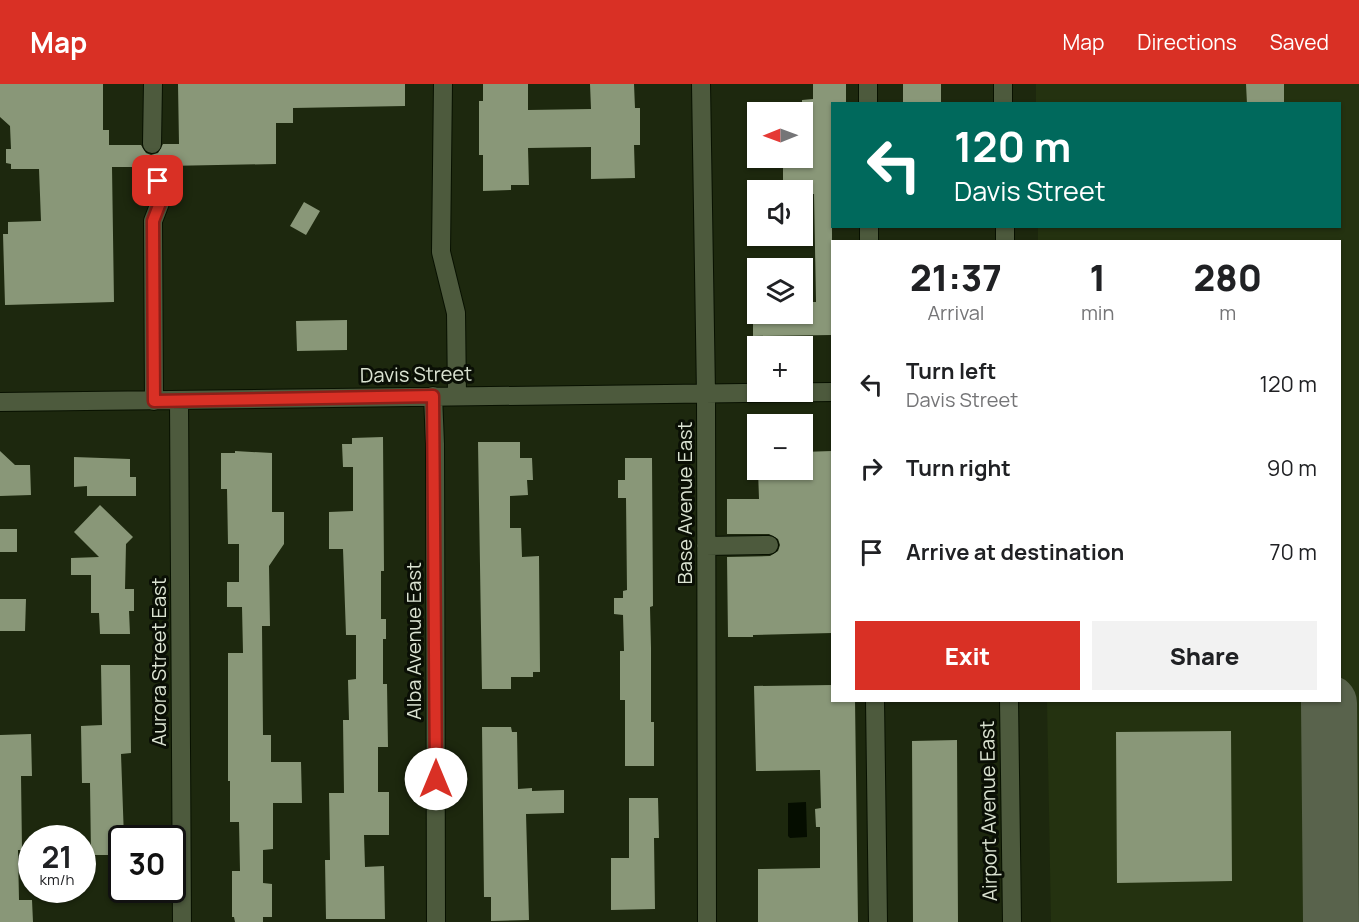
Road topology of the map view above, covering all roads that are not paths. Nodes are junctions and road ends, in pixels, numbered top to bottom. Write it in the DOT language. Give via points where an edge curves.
graph roads {
  1 [pos="153,84"];
  2 [pos="443,84"];
  3 [pos="701,84"];
  4 [pos="868,84"];
  5 [pos="1003,84"];
  6 [pos="868,102"];
  7 [pos="1004,102"];
  8 [pos="152,144"];
  9 [pos="154,167"];
  10 [pos="831,392"];
  11 [pos="706,394"];
  12 [pos="433,396"];
  13 [pos="457,396"];
  14 [pos="154,401"];
  15 [pos="179,401"];
  16 [pos="0,402"];
  17 [pos="769,545"];
  18 [pos="706,546"];
  19 [pos="875,702"];
  20 [pos="1009,702"];
  21 [pos="182,922"];
  22 [pos="436,922"];
  23 [pos="706,922"];
  24 [pos="878,922"];
  25 [pos="1012,922"];
  1 -- 8 [label="street"];
  2 -- 13 [label="street" via="441,252 456,313"];
  3 -- 11 [label="street, Base Avenue East"];
  4 -- 6 [label="street"];
  5 -- 7 [label="street"];
  9 -- 14 [label="street" via="163,195 153,221"];
  10 -- 11 [label="street, Davis Street"];
  11 -- 13 [label="street, Davis Street"];
  11 -- 18 [label="street, Base Avenue East"];
  12 -- 13 [label="street, Davis Street"];
  12 -- 15 [label="street, Davis Street"];
  12 -- 22 [label="street, Alba Avenue East"];
  14 -- 15 [label="street, Davis Street"];
  14 -- 16 [label="street, Davis Street"];
  15 -- 21 [label="street, Aurora Street East"];
  17 -- 18 [label="street"];
  18 -- 23 [label="street, Base Avenue East"];
  19 -- 24 [label="street"];
  20 -- 25 [label="street, Airport Avenue East"];
}
